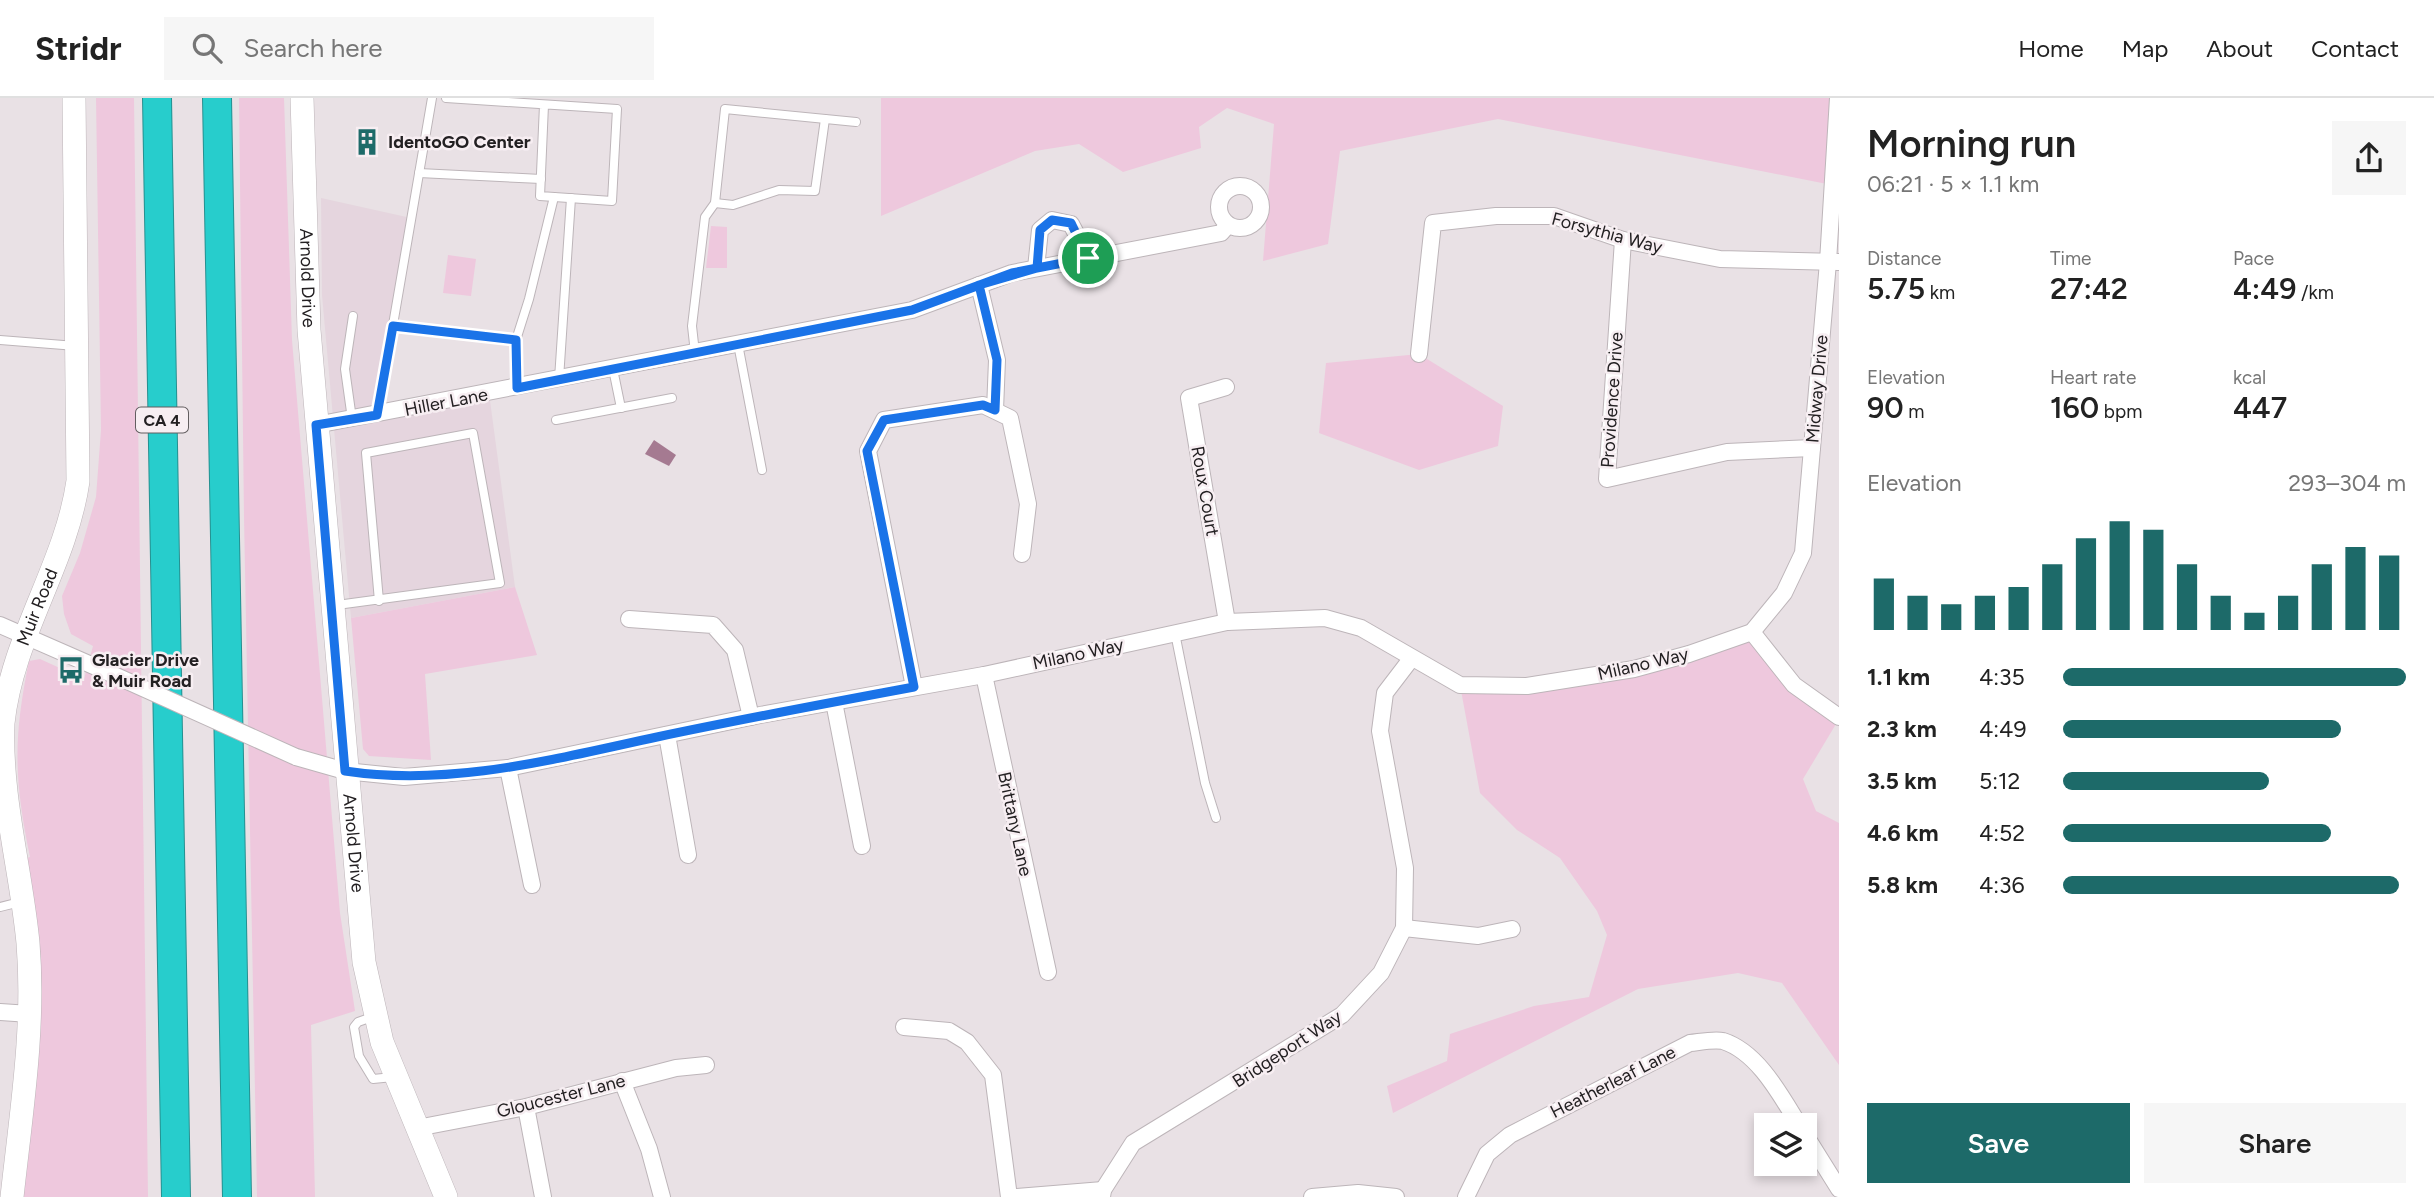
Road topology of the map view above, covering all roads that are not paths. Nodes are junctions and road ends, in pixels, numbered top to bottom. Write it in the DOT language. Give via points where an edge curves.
graph roads {
  1 [pos="74,98"];
  2 [pos="157,98"];
  3 [pos="217,98"];
  4 [pos="302,98"];
  5 [pos="432,98"];
  6 [pos="446,98"];
  7 [pos="1838,98"];
  8 [pos="544,104"];
  9 [pos="825,119"];
  10 [pos="856,122"];
  11 [pos="419,173"];
  12 [pos="541,179"];
  13 [pos="554,197"];
  14 [pos="571,198"];
  15 [pos="715,203"];
  16 [pos="1228,225"];
  17 [pos="1623,240"];
  18 [pos="1088,258"];
  19 [pos="1833,262"];
  20 [pos="1037,268"];
  21 [pos="979,285"];
  22 [pos="353,316"];
  23 [pos="393,326"];
  24 [pos="0,340"];
  25 [pos="516,340"];
  26 [pos="738,344"];
  27 [pos="79,346"];
  28 [pos="695,353"];
  29 [pos="1419,354"];
  30 [pos="613,369"];
  31 [pos="559,379"];
  32 [pos="1226,387"];
  33 [pos="517,388"];
  34 [pos="672,398"];
  35 [pos="621,408"];
  36 [pos="995,410"];
  37 [pos="377,415"];
  38 [pos="352,419"];
  39 [pos="556,421"];
  40 [pos="316,425"];
  41 [pos="1812,448"];
  42 [pos="762,470"];
  43 [pos="1022,554"];
  44 [pos="379,601"];
  45 [pos="332,605"];
  46 [pos="629,620"];
  47 [pos="1227,622"];
  48 [pos="0,625"];
  49 [pos="1752,632"];
  50 [pos="1175,633"];
  51 [pos="25,637"];
  52 [pos="1411,659"];
  53 [pos="984,675"];
  54 [pos="914,687"];
  55 [pos="834,702"];
  56 [pos="1838,714"];
  57 [pos="751,717"];
  58 [pos="667,735"];
  59 [pos="508,768"];
  60 [pos="345,771"];
  61 [pos="1,794"];
  62 [pos="1216,818"];
  63 [pos="862,846"];
  64 [pos="688,855"];
  65 [pos="532,885"];
  66 [pos="23,901"];
  67 [pos="0,907"];
  68 [pos="1404,928"];
  69 [pos="1512,929"];
  70 [pos="1048,972"];
  71 [pos="0,1012"];
  72 [pos="30,1014"];
  73 [pos="904,1027"];
  74 [pos="706,1065"];
  75 [pos="622,1081"];
  76 [pos="526,1107"];
  77 [pos="1792,1113"];
  78 [pos="417,1128"];
  79 [pos="1817,1154"];
  80 [pos="1839,1189"];
  81 [pos="1103,1193"];
  82 [pos="12,1197"];
  83 [pos="176,1197"];
  84 [pos="237,1197"];
  85 [pos="446,1197"];
  86 [pos="543,1197"];
  87 [pos="662,1197"];
  88 [pos="1009,1197"];
  89 [pos="1017,1197"];
  90 [pos="1312,1197"];
  91 [pos="1396,1197"];
  92 [pos="1466,1197"];
  1 -- 27 [label="street, Muir Road"];
  2 -- 83 [label="highway, CA 4"];
  3 -- 84 [label="highway"];
  4 -- 40 [label="street, Arnold Drive" via="307,299"];
  5 -- 11 [label="lane"];
  6 -- 8 [label="lane"];
  7 -- 19 [label="street, Midway Drive"];
  8 -- 12 [label="lane"];
  8 -- 14 [label="lane" via="617,109 612,201"];
  9 -- 10 [label="lane"];
  9 -- 15 [label="lane" via="815,191 779,190 733,205"];
  9 -- 15 [label="lane" via="725,109"];
  11 -- 12 [label="lane"];
  11 -- 23 [label="lane"];
  12 -- 13 [label="lane" via="540,196"];
  13 -- 14 [label="lane"];
  13 -- 25 [label="lane"];
  14 -- 31 [label="lane"];
  15 -- 28 [label="lane" via="705,217 692,326"];
  16 -- 18 [label="street, Hiller Lane" via="1221,233"];
  17 -- 19 [label="street, Forsythia Way" via="1720,260"];
  17 -- 29 [label="street, Forsythia Way" via="1554,216 1433,223"];
  17 -- 41 [label="street, Providence Drive" via="1607,479 1727,452"];
  18 -- 20 [label="street, Hiller Lane"];
  18 -- 20 [label="street" via="1071,223 1052,220 1040,230"];
  19 -- 41 [label="street, Midway Drive"];
  20 -- 21 [label="street, Hiller Lane"];
  21 -- 26 [label="street, Hiller Lane" via="912,310"];
  21 -- 36 [label="street" via="997,360"];
  22 -- 38 [label="lane" via="345,369"];
  23 -- 25 [label="lane"];
  23 -- 37 [label="lane"];
  24 -- 27 [label="lane"];
  25 -- 33 [label="lane"];
  26 -- 28 [label="street, Hiller Lane"];
  26 -- 42 [label="lane"];
  27 -- 51 [label="street, Muir Road" via="80,452 74,512"];
  28 -- 30 [label="street, Hiller Lane"];
  30 -- 31 [label="street, Hiller Lane"];
  30 -- 35 [label="lane"];
  31 -- 33 [label="street, Hiller Lane"];
  32 -- 47 [label="street, Roux Court" via="1189,398"];
  33 -- 37 [label="street, Hiller Lane"];
  34 -- 35 [label="lane"];
  35 -- 39 [label="lane"];
  36 -- 43 [label="street" via="1010,418 1028,504"];
  36 -- 54 [label="street" via="983,405 884,420 867,451"];
  37 -- 38 [label="street, Hiller Lane"];
  38 -- 40 [label="street, Hiller Lane"];
  40 -- 45 [label="street, Arnold Drive"];
  41 -- 49 [label="street, Midway Drive" via="1803,553 1784,593"];
  44 -- 44 [label="lane" via="366,453 473,433 500,583"];
  44 -- 45 [label="lane"];
  45 -- 60 [label="street, Arnold Drive"];
  46 -- 57 [label="street" via="713,625 736,650"];
  47 -- 50 [label="street, Milano Way"];
  47 -- 52 [label="street, Milano Way" via="1325,618 1361,628"];
  48 -- 51 [label="street, Milano Way"];
  49 -- 52 [label="street, Milano Way" via="1634,669 1527,686 1460,685"];
  49 -- 56 [label="street" via="1794,685"];
  50 -- 53 [label="street, Milano Way"];
  50 -- 62 [label="lane"];
  51 -- 60 [label="street, Milano Way, bridge" via="296,757"];
  51 -- 61 [label="street, Muir Road" via="3,722"];
  52 -- 68 [label="street, Bridgeport Way" via="1385,693 1380,731 1405,869"];
  53 -- 54 [label="street, Milano Way"];
  53 -- 70 [label="street, Brittany Lane"];
  54 -- 55 [label="street, Milano Way"];
  55 -- 57 [label="street, Milano Way"];
  55 -- 63 [label="street"];
  57 -- 58 [label="street, Milano Way"];
  58 -- 59 [label="street, Milano Way"];
  58 -- 64 [label="street"];
  59 -- 60 [label="street, Milano Way" via="433,777"];
  59 -- 65 [label="street"];
  60 -- 78 [label="street, Arnold Drive" via="364,962 375,1016"];
  61 -- 66 [label="street, Muir Road"];
  66 -- 67 [label="lane"];
  66 -- 72 [label="street, Muir Road"];
  68 -- 69 [label="street" via="1478,936"];
  68 -- 81 [label="street, Bridgeport Way" via="1381,973 1342,1015 1133,1143"];
  71 -- 72 [label="street"];
  72 -- 82 [label="street, Muir Road"];
  73 -- 88 [label="street" via="949,1031 967,1042 993,1075"];
  74 -- 75 [label="street, Gloucester Lane"];
  75 -- 76 [label="street, Gloucester Lane"];
  75 -- 87 [label="street"];
  76 -- 78 [label="street, Gloucester Lane"];
  76 -- 86 [label="street"];
  77 -- 92 [label="street, Heatherleaf Lane" via="1744,1054 1722,1041 1690,1043 1510,1135 1487,1154"];
  78 -- 85 [label="street, Arnold Drive"];
  79 -- 80 [label="street"];
  81 -- 89 [label="street"];
  90 -- 91 [label="street" via="1358,1193"];
}
